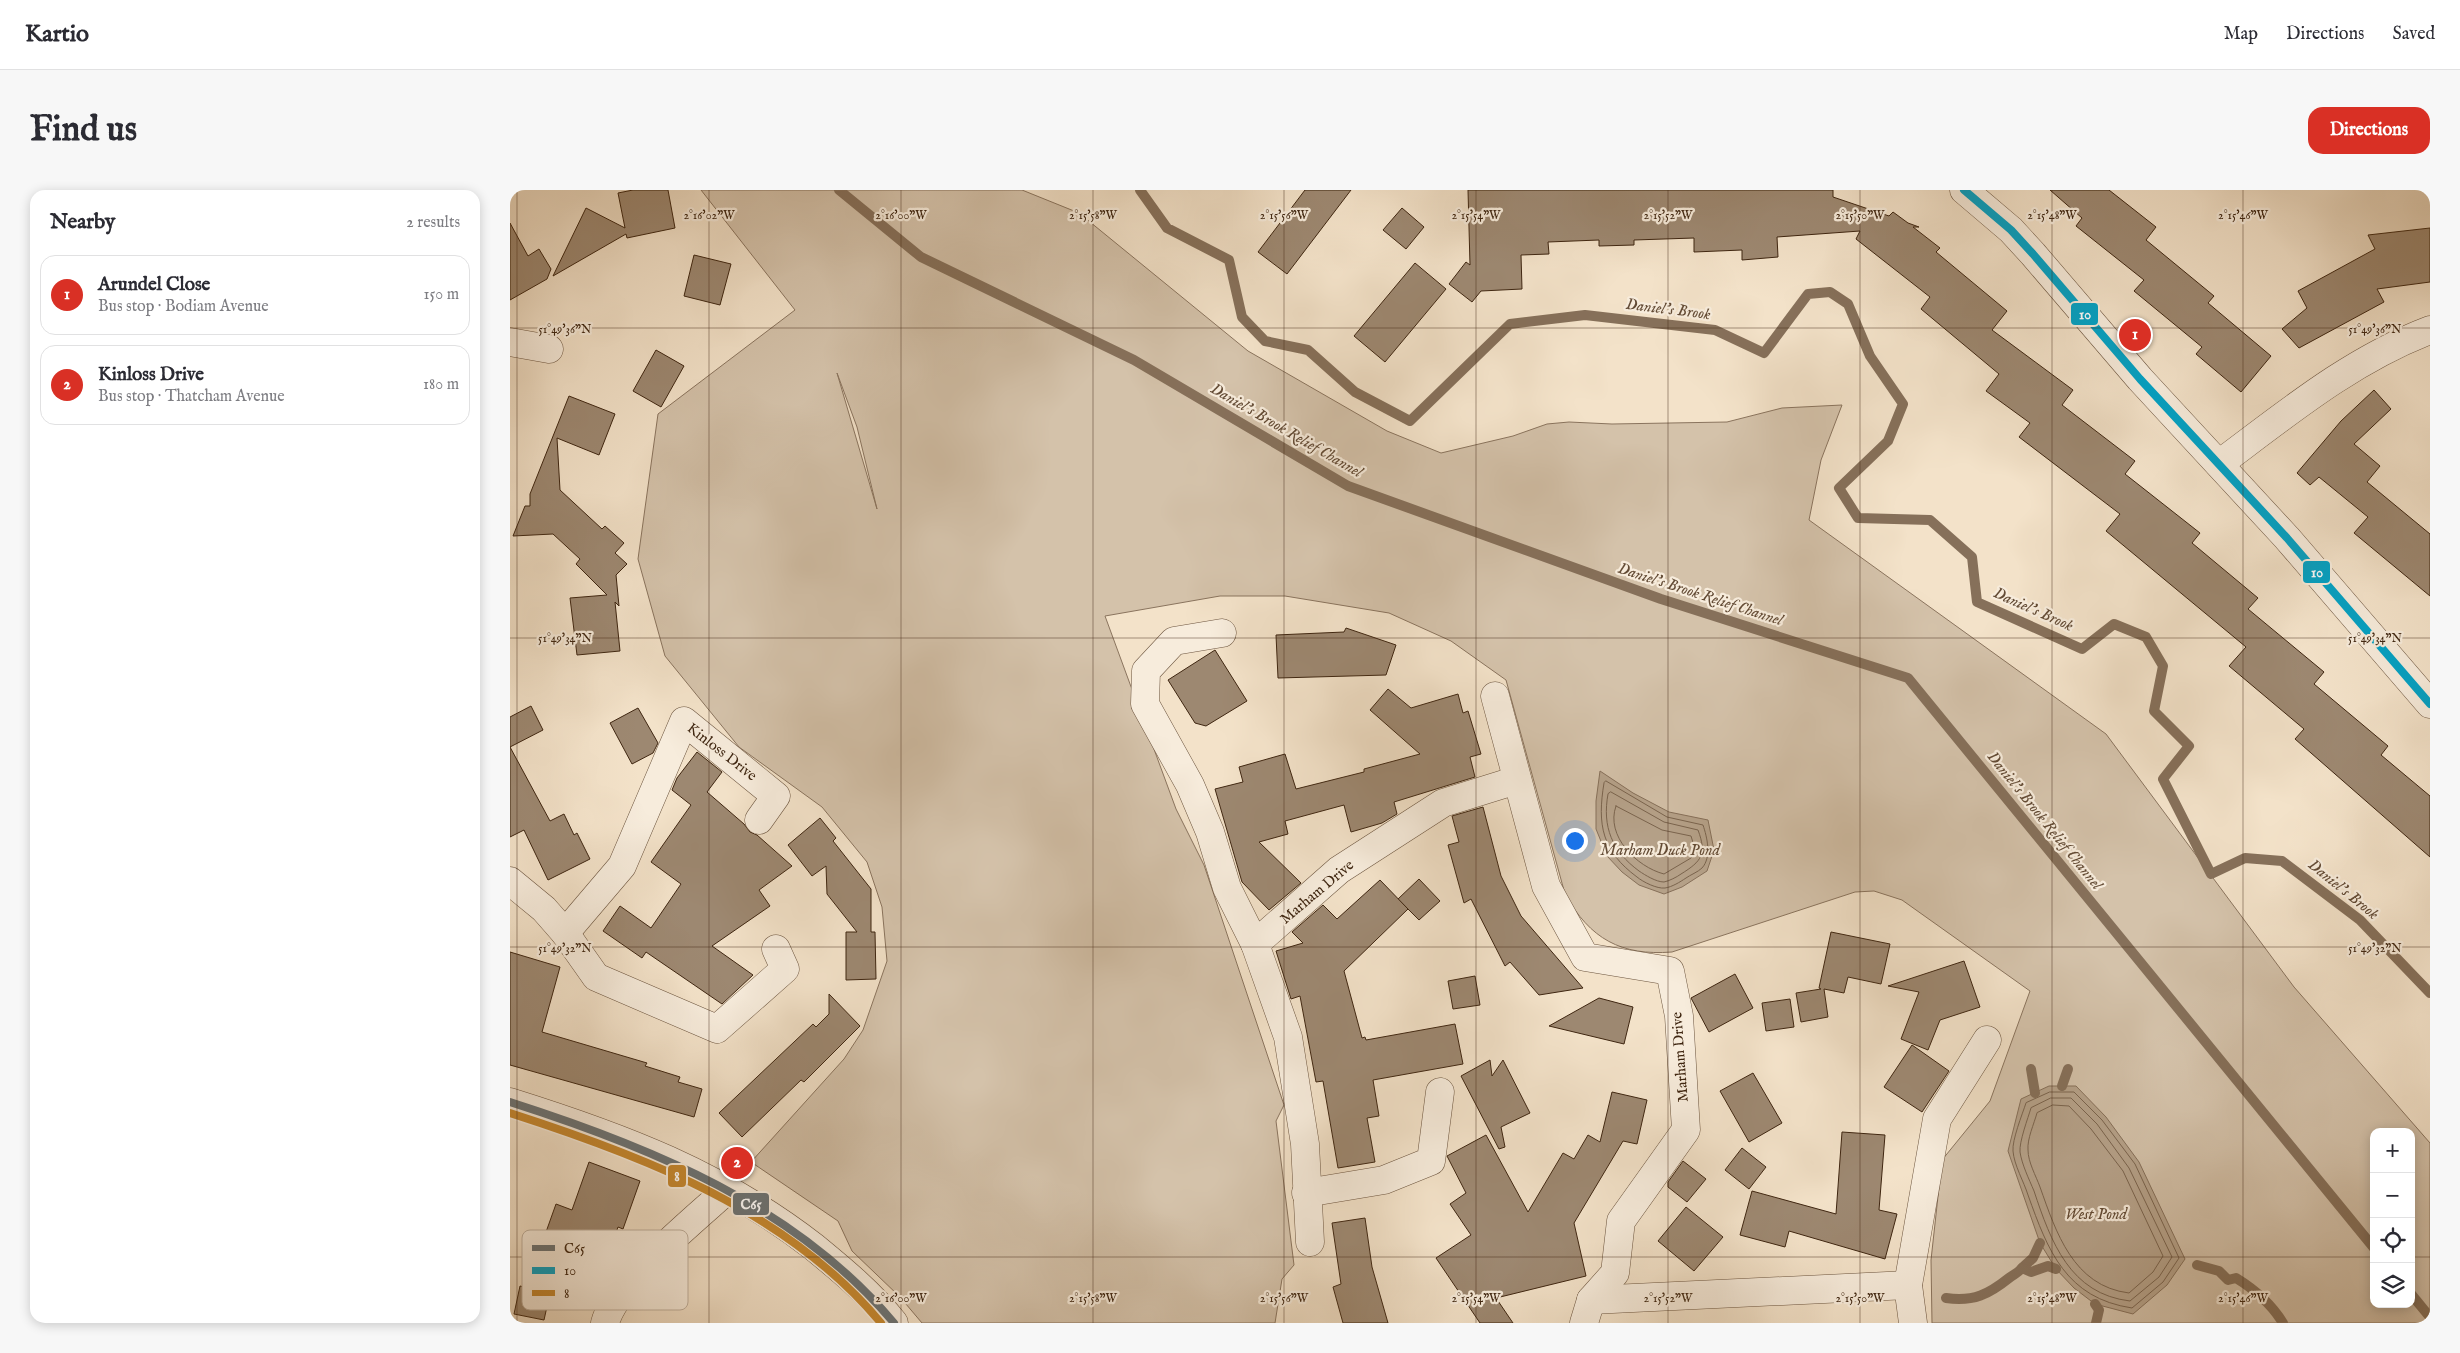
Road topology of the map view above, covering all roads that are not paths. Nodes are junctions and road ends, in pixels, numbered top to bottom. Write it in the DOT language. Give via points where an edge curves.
graph roads {
  1 [pos="1964,190"];
  2 [pos="2430,330"];
  3 [pos="510,342"];
  4 [pos="549,349"];
  5 [pos="2219,464"];
  6 [pos="1222,633"];
  7 [pos="1495,696"];
  8 [pos="2430,704"];
  9 [pos="1517,780"];
  10 [pos="759,820"];
  11 [pos="510,881"];
  12 [pos="565,933"];
  13 [pos="1255,944"];
  14 [pos="776,949"];
  15 [pos="1987,1040"];
  16 [pos="1440,1092"];
  17 [pos="510,1102"];
  18 [pos="727,1190"];
  19 [pos="1306,1193"];
  20 [pos="685,1230"];
  21 [pos="1310,1242"];
  22 [pos="1908,1285"];
  23 [pos="608,1310"];
  24 [pos="1588,1312"];
  25 [pos="883,1319"];
  26 [pos="605,1323"];
  27 [pos="1913,1323"];
  1 -- 5 [label="street" via="2034,254 2140,379"];
  2 -- 5 [label="street" via="2395,343 2323,387"];
  3 -- 4 [label="street"];
  5 -- 8 [label="street"];
  6 -- 13 [label="street" via="1174,641 1146,671 1145,704 1190,785 1210,832 1226,888"];
  7 -- 9 [label="street, Marham Drive"];
  9 -- 13 [label="street, Marham Drive" via="1443,803 1339,870"];
  9 -- 24 [label="street, Marham Drive" via="1546,886 1585,957 1670,970 1679,1016 1686,1130 1621,1221 1615,1273"];
  10 -- 12 [label="street, Kinloss Drive" via="776,796 684,722 622,866"];
  11 -- 12 [label="street" via="544,909"];
  12 -- 14 [label="street" via="596,977 717,1028 784,969"];
  13 -- 19 [label="street" via="1288,1037 1305,1144"];
  15 -- 22 [label="street" via="1937,1119"];
  16 -- 19 [label="street" via="1431,1161 1384,1180"];
  17 -- 18 [label="street" via="644,1148"];
  18 -- 20 [label="street"];
  18 -- 25 [label="street" via="802,1238 851,1279"];
  19 -- 21 [label="street"];
  22 -- 24 [label="street, Marham Drive"];
  22 -- 27 [label="street"];
  23 -- 26 [label="street"];
}
